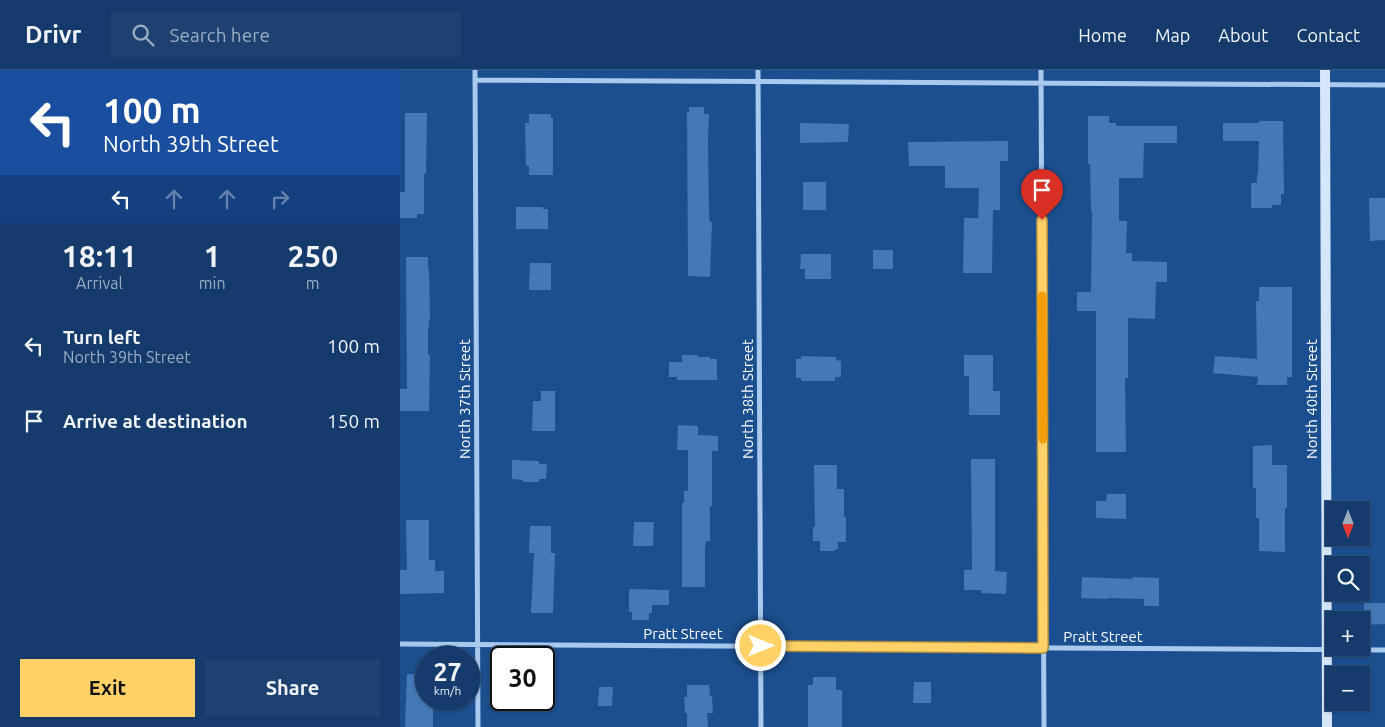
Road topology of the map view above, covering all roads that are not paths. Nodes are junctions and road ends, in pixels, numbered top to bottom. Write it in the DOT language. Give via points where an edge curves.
graph roads {
  1 [pos="475,70"];
  2 [pos="758,70"];
  3 [pos="1041,70"];
  4 [pos="1324,70"];
  5 [pos="475,80"];
  6 [pos="758,81"];
  7 [pos="1041,83"];
  8 [pos="1324,84"];
  9 [pos="1385,85"];
  10 [pos="1327,611"];
  11 [pos="400,644"];
  12 [pos="478,644"];
  13 [pos="761,646"];
  14 [pos="1043,648"];
  15 [pos="1325,649"];
  16 [pos="1370,650"];
  17 [pos="1385,650"];
  18 [pos="1327,656"];
  19 [pos="478,727"];
  20 [pos="761,727"];
  21 [pos="1044,727"];
  22 [pos="1327,727"];
  1 -- 5 [label="street, North 37th Street"];
  2 -- 6 [label="street, North 38th Street"];
  3 -- 7 [label="street"];
  4 -- 8 [label="street, North 40th Street"];
  5 -- 6 [label="street"];
  5 -- 12 [label="street, North 37th Street"];
  6 -- 7 [label="street"];
  6 -- 13 [label="street, North 38th Street"];
  7 -- 8 [label="street"];
  7 -- 14 [label="street"];
  8 -- 9 [label="street"];
  8 -- 10 [label="street, North 40th Street"];
  11 -- 12 [label="street, Pratt Street"];
  12 -- 13 [label="street, Pratt Street"];
  12 -- 19 [label="street, North 37th Street"];
  13 -- 14 [label="street, Pratt Street"];
  13 -- 20 [label="street, North 38th Street"];
  14 -- 15 [label="street, Pratt Street"];
  14 -- 21 [label="street"];
  16 -- 17 [label="street, Pratt Street"];
  18 -- 22 [label="street, North 40th Street"];
}
